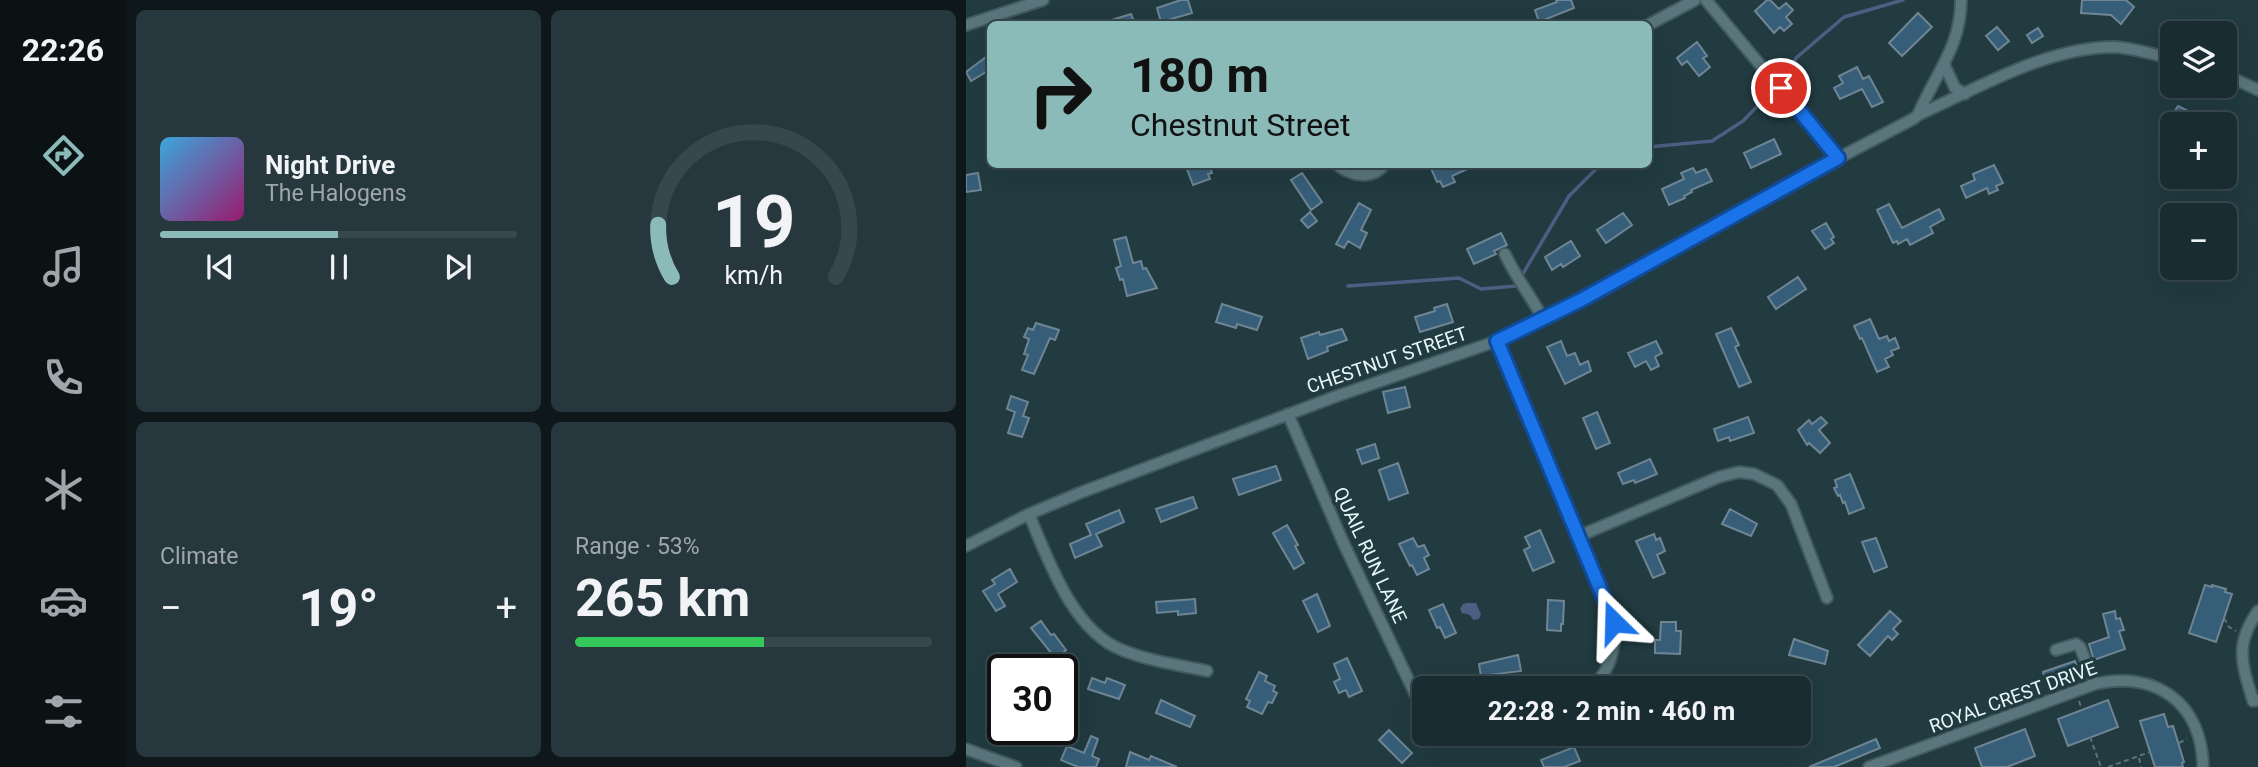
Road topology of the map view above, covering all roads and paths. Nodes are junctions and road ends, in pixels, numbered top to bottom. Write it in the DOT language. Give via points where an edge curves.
graph roads {
  1 [pos="1042,0"];
  2 [pos="1695,0"];
  3 [pos="1706,0"];
  4 [pos="1961,0"];
  5 [pos="1652,23"];
  6 [pos="966,25"];
  7 [pos="2160,56"];
  8 [pos="1944,64"];
  9 [pos="2237,80"];
  10 [pos="2258,90"];
  11 [pos="1965,94"];
  12 [pos="1918,114"];
  13 [pos="1838,158"];
  14 [pos="1344,168"];
  15 [pos="1381,168"];
  16 [pos="1505,254"];
  17 [pos="1543,319"];
  18 [pos="1497,341"];
  19 [pos="1288,414"];
  20 [pos="1029,514"];
  21 [pos="1579,537"];
  22 [pos="966,546"];
  23 [pos="1828,598"];
  24 [pos="2258,611"];
  25 [pos="2224,618"];
  26 [pos="2244,634"];
  27 [pos="2056,650"];
  28 [pos="1207,671"];
  29 [pos="1601,676"];
  30 [pos="2095,684"];
  31 [pos="1412,687"];
  32 [pos="2258,701"];
  33 [pos="2091,737"];
  34 [pos="966,750"];
  35 [pos="2150,752"];
  36 [pos="2139,756"];
  37 [pos="1016,767"];
  38 [pos="1869,767"];
  39 [pos="2101,767"];
  40 [pos="2108,767"];
  41 [pos="2141,767"];
  42 [pos="2203,767"];
  1 -- 6 [label="street"];
  2 -- 5 [label="street"];
  3 -- 13 [label="street"];
  4 -- 8 [label="street" via="1957,36"];
  7 -- 11 [label="street, CHESTNUT STREET" via="2117,47 2075,51"];
  8 -- 11 [label="street" via="1955,88"];
  8 -- 12 [label="street"];
  9 -- 10 [label="street"];
  11 -- 12 [label="street, CHESTNUT STREET"];
  12 -- 13 [label="street, CHESTNUT STREET"];
  13 -- 17 [label="street, CHESTNUT STREET"];
  14 -- 15 [label="street" via="1366,176"];
  16 -- 17 [label="street"];
  17 -- 18 [label="street, CHESTNUT STREET"];
  18 -- 19 [label="street, CHESTNUT STREET"];
  18 -- 21 [label="street"];
  19 -- 20 [label="street, CHESTNUT STREET"];
  19 -- 31 [label="street, QUAIL RUN LANE"];
  20 -- 22 [label="street, CHESTNUT STREET"];
  20 -- 28 [label="street" via="1072,606 1097,635 1123,650"];
  21 -- 23 [label="street" via="1719,477 1754,474 1777,485 1791,504"];
  21 -- 29 [label="street" via="1615,634 1611,660"];
  24 -- 26 [label="street"];
  25 -- 26 [label="path" via="2229,627"];
  26 -- 32 [label="street" via="2245,675 2252,701"];
  27 -- 30 [label="street" via="2080,647"];
  30 -- 38 [label="street, ROYAL CREST DRIVE"];
  30 -- 42 [label="street, ROYAL CREST DRIVE" via="2138,681 2174,699 2194,723"];
  33 -- 39 [label="path"];
  34 -- 37 [label="street"];
  35 -- 36 [label="path"];
  36 -- 40 [label="path"];
  36 -- 41 [label="path"];
}
